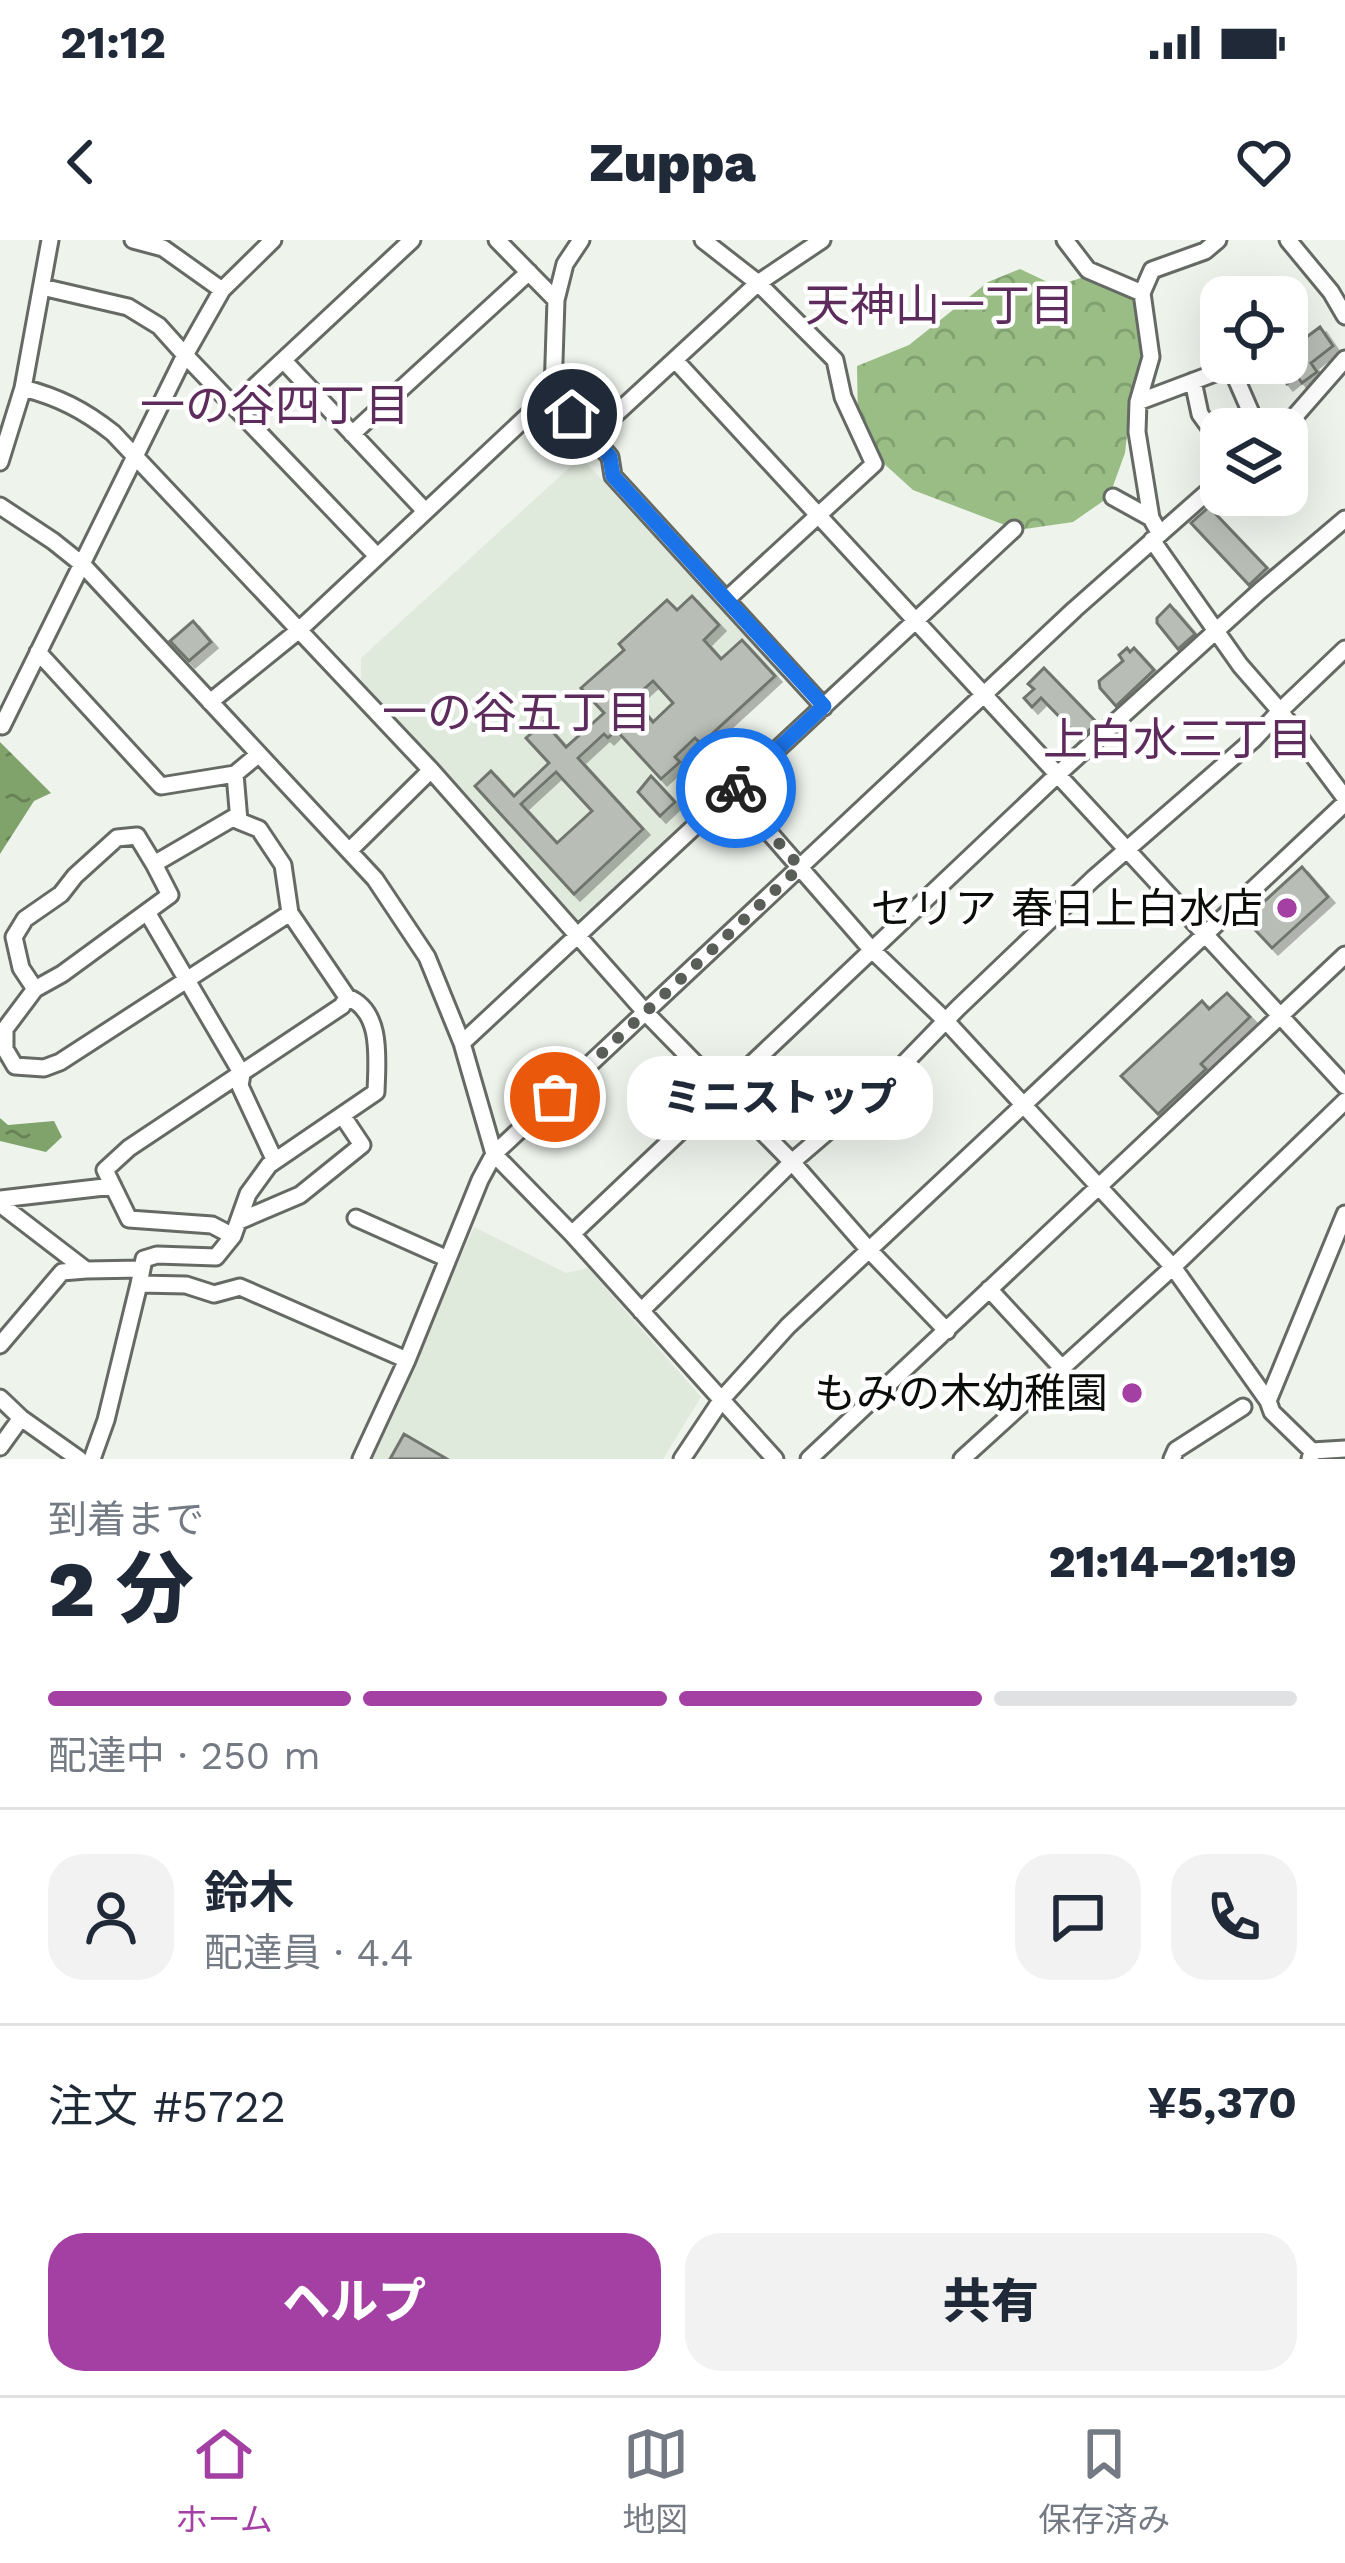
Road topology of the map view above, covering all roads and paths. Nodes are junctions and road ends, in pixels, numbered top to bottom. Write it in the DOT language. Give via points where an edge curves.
graph roads {
  1 [pos="50,240"];
  2 [pos="133,240"];
  3 [pos="273,240"];
  4 [pos="412,240"];
  5 [pos="497,240"];
  6 [pos="581,240"];
  7 [pos="703,240"];
  8 [pos="822,240"];
  9 [pos="1065,240"];
  10 [pos="1218,240"];
  11 [pos="1288,240"];
  12 [pos="529,272"];
  13 [pos="758,284"];
  14 [pos="42,287"];
  15 [pos="222,290"];
  16 [pos="1142,293"];
  17 [pos="556,300"];
  18 [pos="1345,316"];
  19 [pos="185,355"];
  20 [pos="1345,359"];
  21 [pos="675,360"];
  22 [pos="284,362"];
  23 [pos="1193,381"];
  24 [pos="22,388"];
  25 [pos="554,392"];
  26 [pos="1138,402"];
  27 [pos="235,405"];
  28 [pos="1249,408"];
  29 [pos="1302,408"];
  30 [pos="1200,410"];
  31 [pos="352,434"];
  32 [pos="592,436"];
  33 [pos="136,456"];
  34 [pos="0,462"];
  35 [pos="1113,496"];
  36 [pos="1200,498"];
  37 [pos="0,506"];
  38 [pos="425,511"];
  39 [pos="819,515"];
  40 [pos="1151,518"];
  41 [pos="1345,519"];
  42 [pos="1014,529"];
  43 [pos="1156,537"];
  44 [pos="377,556"];
  45 [pos="82,565"];
  46 [pos="726,600"];
  47 [pos="917,620"];
  48 [pos="1217,630"];
  49 [pos="298,631"];
  50 [pos="1345,649"];
  51 [pos="38,652"];
  52 [pos="982,695"];
  53 [pos="210,702"];
  54 [pos="824,706"];
  55 [pos="1280,711"];
  56 [pos="0,723"];
  57 [pos="259,754"];
  58 [pos="431,770"];
  59 [pos="235,774"];
  60 [pos="1057,776"];
  61 [pos="733,791"];
  62 [pos="1345,801"];
  63 [pos="238,815"];
  64 [pos="1128,849"];
  65 [pos="349,851"];
  66 [pos="154,864"];
  67 [pos="800,867"];
  68 [pos="147,912"];
  69 [pos="290,913"];
  70 [pos="578,934"];
  71 [pos="1205,934"];
  72 [pos="871,949"];
  73 [pos="1345,955"];
  74 [pos="188,980"];
  75 [pos="35,989"];
  76 [pos="347,998"];
  77 [pos="646,1012"];
  78 [pos="1281,1014"];
  79 [pos="946,1022"];
  80 [pos="462,1043"];
  81 [pos="242,1074"];
  82 [pos="1345,1086"];
  83 [pos="723,1090"];
  84 [pos="1345,1101"];
  85 [pos="1022,1105"];
  86 [pos="342,1115"];
  87 [pos="494,1154"];
  88 [pos="275,1161"];
  89 [pos="792,1162"];
  90 [pos="113,1186"];
  91 [pos="1099,1186"];
  92 [pos="0,1202"];
  93 [pos="1345,1214"];
  94 [pos="356,1218"];
  95 [pos="236,1228"];
  96 [pos="572,1234"];
  97 [pos="869,1250"];
  98 [pos="448,1259"];
  99 [pos="1173,1267"];
  100 [pos="86,1270"];
  101 [pos="140,1277"];
  102 [pos="989,1289"];
  103 [pos="641,1311"];
  104 [pos="947,1331"];
  105 [pos="0,1345"];
  106 [pos="406,1360"];
  107 [pos="1063,1369"];
  108 [pos="0,1398"];
  109 [pos="722,1399"];
  110 [pos="1268,1401"];
  111 [pos="1243,1408"];
  112 [pos="21,1418"];
  113 [pos="0,1447"];
  114 [pos="1345,1450"];
  115 [pos="1311,1455"];
  116 [pos="79,1459"];
  117 [pos="92,1459"];
  118 [pos="361,1459"];
  119 [pos="682,1459"];
  120 [pos="775,1459"];
  121 [pos="809,1459"];
  122 [pos="962,1459"];
  123 [pos="1172,1459"];
  1 -- 14 [label="street"];
  2 -- 15 [label="street" via="164,248"];
  3 -- 15 [label="street"];
  4 -- 22 [label="street"];
  5 -- 12 [label="street"];
  6 -- 17 [label="street"];
  7 -- 13 [label="street"];
  8 -- 13 [label="street"];
  9 -- 16 [label="street" via="1088,270"];
  10 -- 16 [label="street" via="1152,270"];
  11 -- 18 [label="street"];
  12 -- 17 [label="street"];
  12 -- 31 [label="street"];
  13 -- 21 [label="street"];
  13 -- 39 [label="street" via="836,360 843,397 874,464"];
  14 -- 19 [label="street" via="128,307"];
  14 -- 24 [label="street"];
  15 -- 19 [label="street"];
  16 -- 26 [label="street" via="1151,357"];
  17 -- 25 [label="street"];
  19 -- 27 [label="street"];
  19 -- 33 [label="street"];
  20 -- 29 [label="street"];
  21 -- 32 [label="street"];
  21 -- 39 [label="street"];
  22 -- 27 [label="street"];
  22 -- 31 [label="street"];
  23 -- 26 [label="street"];
  23 -- 28 [label="street" via="1231,367"];
  23 -- 30 [label="street"];
  24 -- 33 [label="street" via="84,410"];
  24 -- 34 [label="street"];
  25 -- 32 [label="street"];
  25 -- 38 [label="street"];
  26 -- 40 [label="street"];
  27 -- 44 [label="street"];
  31 -- 38 [label="street"];
  32 -- 46 [label="street" via="610,457 613,476"];
  33 -- 45 [label="street"];
  33 -- 49 [label="street"];
  35 -- 40 [label="street"];
  36 -- 43 [label="street"];
  37 -- 45 [label="street"];
  38 -- 44 [label="street"];
  39 -- 46 [label="street"];
  39 -- 47 [label="street"];
  40 -- 43 [label="street"];
  41 -- 48 [label="street"];
  42 -- 47 [label="street"];
  43 -- 48 [label="street"];
  43 -- 52 [label="street"];
  44 -- 49 [label="street"];
  45 -- 51 [label="street"];
  45 -- 53 [label="street"];
  46 -- 54 [label="street"];
  47 -- 52 [label="street"];
  47 -- 54 [label="street"];
  48 -- 55 [label="street"];
  48 -- 60 [label="street"];
  49 -- 53 [label="street"];
  49 -- 58 [label="street"];
  50 -- 55 [label="street"];
  51 -- 56 [label="street"];
  51 -- 59 [label="street" via="161,786"];
  52 -- 60 [label="street"];
  52 -- 67 [label="street"];
  53 -- 57 [label="street"];
  54 -- 61 [label="street"];
  55 -- 62 [label="street"];
  55 -- 64 [label="street"];
  57 -- 59 [label="street"];
  57 -- 65 [label="street"];
  58 -- 65 [label="street"];
  58 -- 70 [label="street"];
  59 -- 63 [label="street"];
  60 -- 64 [label="street"];
  60 -- 72 [label="street"];
  61 -- 67 [label="street"];
  61 -- 70 [label="street"];
  62 -- 71 [label="street"];
  63 -- 66 [label="street"];
  63 -- 69 [label="street" via="259,829 283,865"];
  64 -- 71 [label="street"];
  64 -- 79 [label="street"];
  65 -- 80 [label="street" via="427,956"];
  66 -- 68 [label="street" via="170,895"];
  66 -- 75 [label="street" via="137,836 117,838 25,919 14,937 20,968"];
  67 -- 72 [label="street"];
  67 -- 77 [label="street"];
  68 -- 74 [label="street"];
  68 -- 75 [label="street"];
  69 -- 74 [label="street"];
  69 -- 76 [label="street"];
  70 -- 77 [label="street"];
  70 -- 80 [label="street"];
  71 -- 78 [label="street"];
  71 -- 85 [label="street"];
  72 -- 79 [label="street"];
  72 -- 83 [label="street"];
  73 -- 78 [label="street"];
  74 -- 75 [label="street" via="60,1062 15,1066 5,1029"];
  74 -- 81 [label="street"];
  76 -- 81 [label="street"];
  76 -- 86 [label="street" via="372,1019 376,1092"];
  77 -- 83 [label="street"];
  77 -- 87 [label="street"];
  78 -- 82 [label="street"];
  78 -- 91 [label="street"];
  79 -- 85 [label="street"];
  79 -- 89 [label="street"];
  80 -- 87 [label="street"];
  81 -- 88 [label="street"];
  81 -- 90 [label="street" via="129,1148 105,1170"];
  83 -- 89 [label="street"];
  83 -- 96 [label="street"];
  84 -- 99 [label="street"];
  85 -- 91 [label="street"];
  85 -- 97 [label="street"];
  86 -- 88 [label="street"];
  86 -- 95 [label="street" via="362,1144 300,1195"];
  87 -- 96 [label="street"];
  87 -- 98 [label="street"];
  88 -- 95 [label="street" via="248,1194"];
  89 -- 97 [label="street"];
  89 -- 103 [label="street"];
  90 -- 92 [label="street"];
  90 -- 95 [label="street" via="129,1220"];
  91 -- 99 [label="street"];
  91 -- 102 [label="street"];
  92 -- 100 [label="street"];
  93 -- 110 [label="street"];
  94 -- 98 [label="street"];
  95 -- 101 [label="street" via="216,1257 157,1255 144,1259"];
  96 -- 103 [label="street"];
  97 -- 104 [label="street"];
  97 -- 109 [label="street"];
  98 -- 106 [label="street"];
  99 -- 107 [label="street"];
  99 -- 110 [label="street"];
  100 -- 101 [label="street"];
  100 -- 105 [label="street" via="62,1272"];
  101 -- 106 [label="street" via="214,1294 240,1287"];
  101 -- 117 [label="street"];
  102 -- 104 [label="street"];
  102 -- 107 [label="street"];
  103 -- 109 [label="street"];
  104 -- 121 [label="street"];
  106 -- 118 [label="street"];
  107 -- 122 [label="street"];
  108 -- 112 [label="street"];
  109 -- 119 [label="street"];
  109 -- 120 [label="street"];
  110 -- 115 [label="street"];
  111 -- 123 [label="street"];
  112 -- 113 [label="street"];
  112 -- 116 [label="street"];
  114 -- 115 [label="street"];
}
